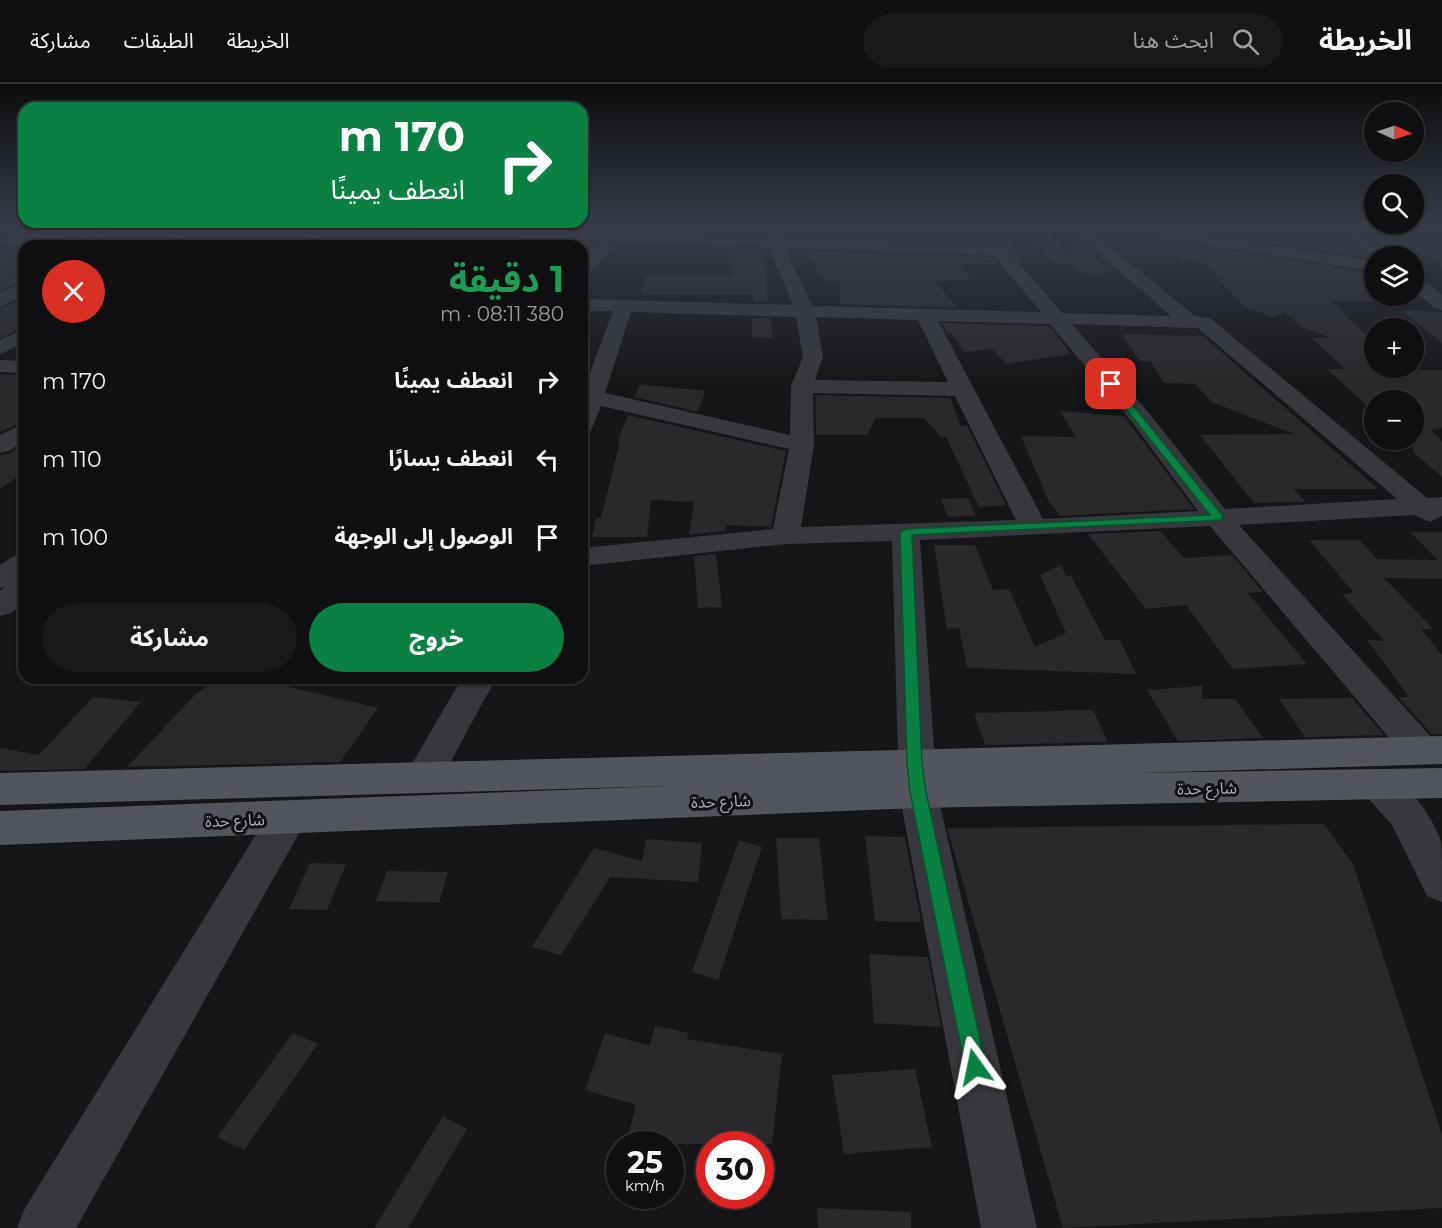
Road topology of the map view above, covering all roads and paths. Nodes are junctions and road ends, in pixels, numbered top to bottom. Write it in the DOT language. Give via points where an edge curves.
graph roads {
  1 [pos="793,277"];
  2 [pos="1021,277"];
  3 [pos="1137,277"];
  4 [pos="1424,290"];
  5 [pos="18,294"];
  6 [pos="1442,304"];
  7 [pos="588,305"];
  8 [pos="624,306"];
  9 [pos="5,308"];
  10 [pos="805,311"];
  11 [pos="925,315"];
  12 [pos="1054,319"];
  13 [pos="1190,322"];
  14 [pos="18,338"];
  15 [pos="0,348"];
  16 [pos="0,366"];
  17 [pos="18,367"];
  18 [pos="802,386"];
  19 [pos="962,389"];
  20 [pos="588,391"];
  21 [pos="588,396"];
  22 [pos="18,434"];
  23 [pos="802,445"];
  24 [pos="0,446"];
  25 [pos="1435,512"];
  26 [pos="1218,518"];
  27 [pos="1034,528"];
  28 [pos="906,532"];
  29 [pos="786,536"];
  30 [pos="0,548"];
  31 [pos="18,550"];
  32 [pos="588,556"];
  33 [pos="18,566"];
  34 [pos="0,579"];
  35 [pos="18,592"];
  36 [pos="0,606"];
  37 [pos="476,684"];
  38 [pos="1431,750"];
  39 [pos="424,776"];
  40 [pos="916,778"];
  41 [pos="1442,783"];
  42 [pos="1380,785"];
  43 [pos="0,789"];
  44 [pos="287,819"];
  45 [pos="0,828"];
  46 [pos="1442,884"];
  47 [pos="45,1228"];
  48 [pos="1009,1228"];
  1 -- 10 [label="street"];
  2 -- 12 [label="street"];
  3 -- 13 [label="street"];
  4 -- 6 [label="street"];
  5 -- 9 [label="street"];
  7 -- 8 [label="street"];
  8 -- 10 [label="street"];
  8 -- 20 [label="street"];
  10 -- 11 [label="street"];
  10 -- 18 [label="street" via="813,357"];
  11 -- 12 [label="street"];
  11 -- 19 [label="street"];
  12 -- 13 [label="street"];
  12 -- 26 [label="street" via="1140,417"];
  13 -- 25 [label="street" via="1203,322"];
  14 -- 15 [label="street"];
  16 -- 17 [label="street"];
  18 -- 19 [label="street"];
  18 -- 23 [label="street"];
  19 -- 27 [label="street"];
  21 -- 23 [label="street"];
  22 -- 24 [label="street"];
  23 -- 29 [label="street"];
  25 -- 26 [label="street"];
  26 -- 27 [label="street"];
  26 -- 38 [label="street"];
  27 -- 28 [label="street"];
  28 -- 29 [label="street"];
  28 -- 40 [label="street"];
  29 -- 32 [label="street"];
  30 -- 31 [label="street"];
  33 -- 34 [label="street"];
  35 -- 36 [label="street"];
  37 -- 39 [label="street"];
  38 -- 40 [label="main road, شارع حدة"];
  39 -- 40 [label="main road, شارع حدة"];
  39 -- 43 [label="main road, شارع حدة"];
  40 -- 42 [label="main road, شارع حدة"];
  40 -- 44 [label="main road, شارع حدة"];
  40 -- 48 [label="street"];
  41 -- 42 [label="main road, شارع حدة"];
  42 -- 46 [label="street" via="1406,814"];
  44 -- 45 [label="main road, شارع حدة"];
  44 -- 47 [label="street"];
}
